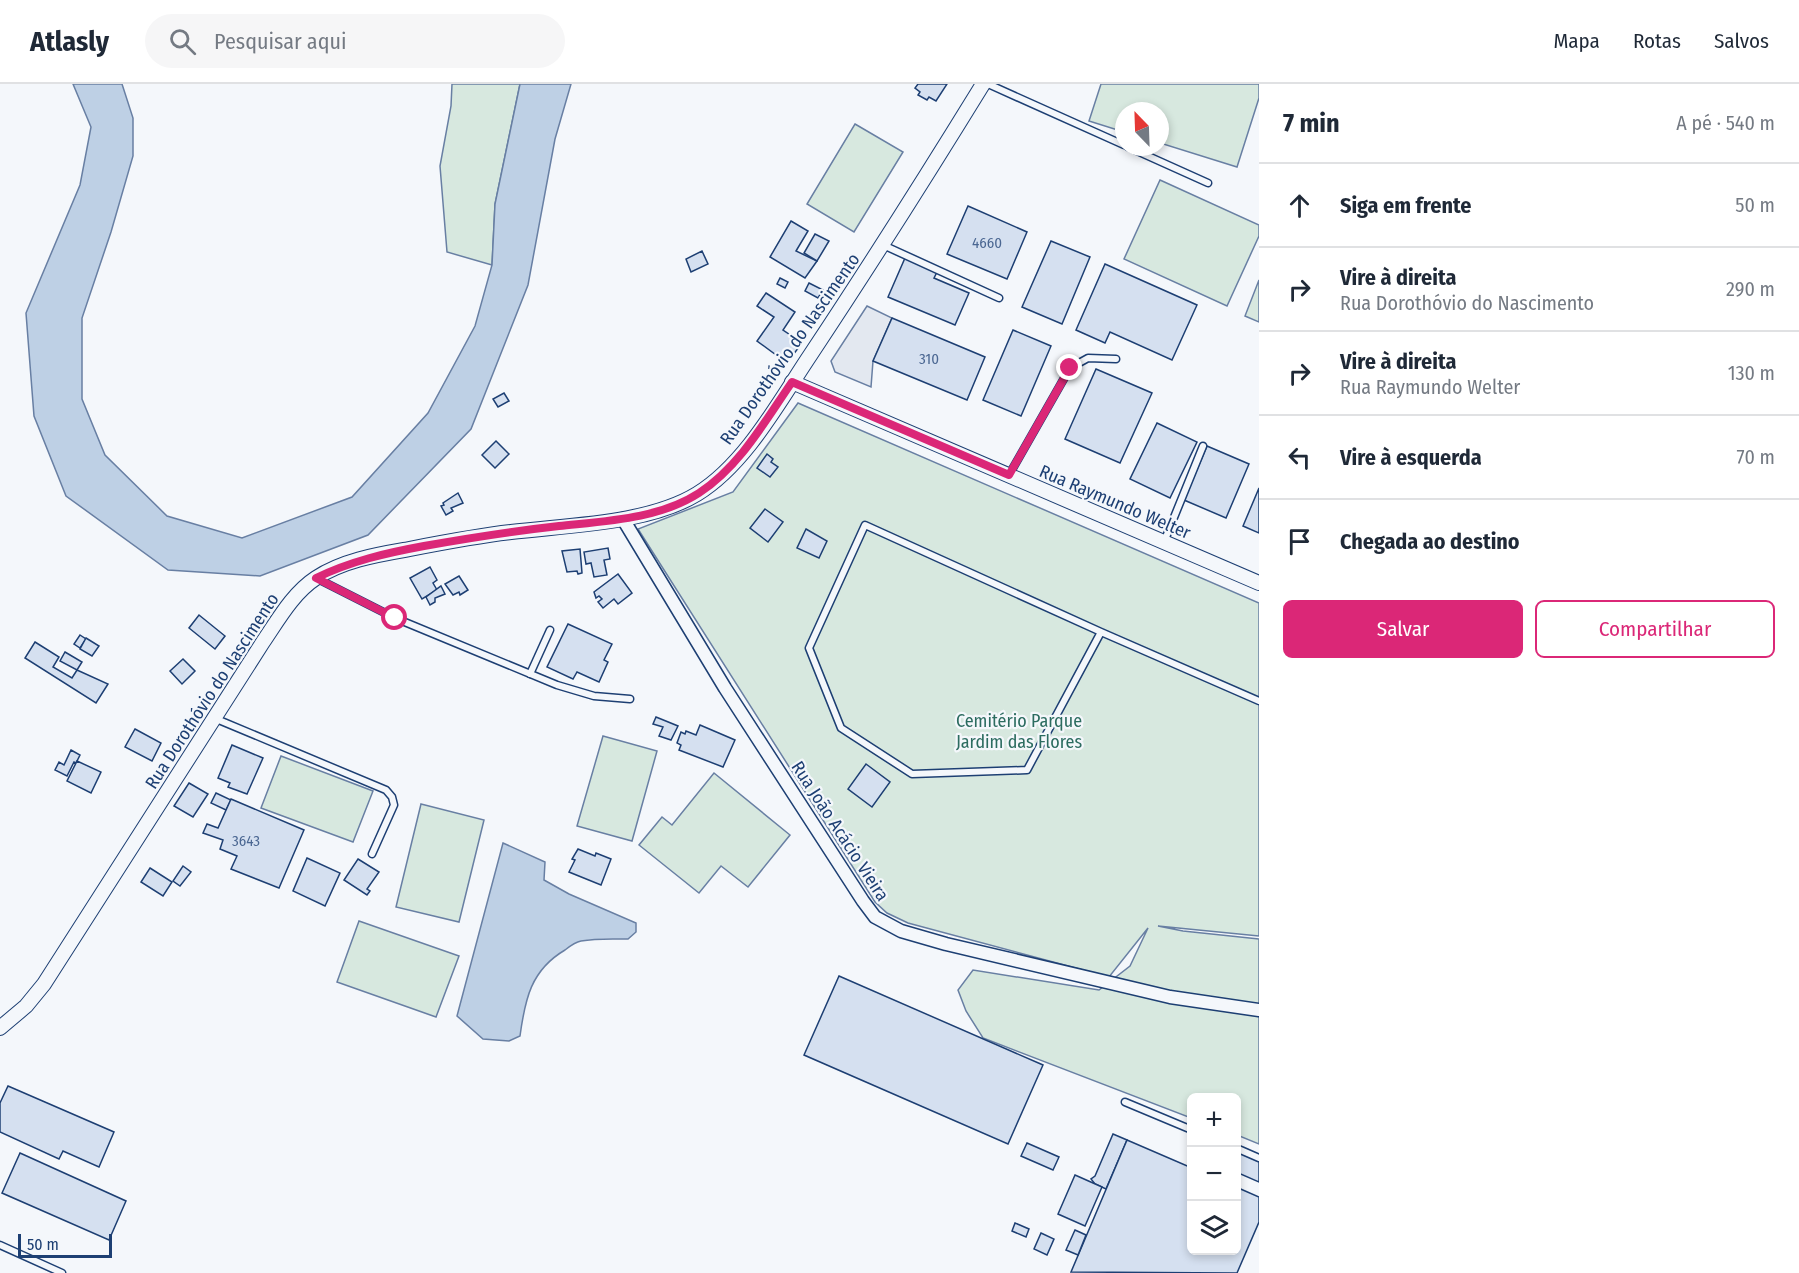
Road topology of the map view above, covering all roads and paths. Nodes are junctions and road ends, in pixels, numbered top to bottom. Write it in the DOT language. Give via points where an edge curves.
graph roads {
  1 [pos="983,84"];
  2 [pos="988,84"];
  3 [pos="1115,141"];
  4 [pos="1148,156"];
  5 [pos="1208,183"];
  6 [pos="884,245"];
  7 [pos="999,298"];
  8 [pos="1116,359"];
  9 [pos="792,382"];
  10 [pos="1203,446"];
  11 [pos="1009,475"];
  12 [pos="623,519"];
  13 [pos="1164,542"];
  14 [pos="316,578"];
  15 [pos="1259,583"];
  16 [pos="550,630"];
  17 [pos="1101,632"];
  18 [pos="530,674"];
  19 [pos="630,699"];
  20 [pos="1259,701"];
  21 [pos="214,718"];
  22 [pos="372,854"];
  23 [pos="1259,1010"];
  24 [pos="0,1028"];
  25 [pos="1125,1102"];
  26 [pos="1187,1128"];
  27 [pos="1241,1150"];
  28 [pos="1259,1158"];
  29 [pos="0,1245"];
  30 [pos="62,1273"];
  1 -- 6 [label="street, Rua Dorothóvio do Nascimento"];
  2 -- 3 [label="lane"];
  4 -- 5 [label="lane"];
  6 -- 7 [label="lane"];
  6 -- 9 [label="street, Rua Dorothóvio do Nascimento"];
  8 -- 11 [label="lane" via="1088,358 1070,368"];
  9 -- 11 [label="street, Rua Raymundo Welter"];
  9 -- 12 [label="street, Rua Dorothóvio do Nascimento" via="745,449 710,485 669,507"];
  10 -- 13 [label="lane"];
  11 -- 13 [label="street, Rua Raymundo Welter"];
  12 -- 14 [label="street, Rua Dorothóvio do Nascimento" via="480,535 370,556"];
  12 -- 23 [label="street, Rua João Acácio Vieira" via="725,688 875,917 901,931 1087,978 1170,997"];
  13 -- 15 [label="street, Rua Raymundo Welter"];
  14 -- 18 [label="lane" via="395,618"];
  14 -- 21 [label="street, Rua Dorothóvio do Nascimento" via="278,620"];
  16 -- 18 [label="lane"];
  17 -- 17 [label="lane" via="1027,770 912,774 841,728 809,648 866,525"];
  17 -- 20 [label="lane"];
  18 -- 19 [label="lane" via="594,696"];
  21 -- 22 [label="lane" via="386,790 394,805"];
  21 -- 24 [label="street, Rua Dorothóvio do Nascimento" via="44,984"];
  25 -- 26 [label="lane"];
  27 -- 28 [label="lane"];
  29 -- 30 [label="lane"];
}
